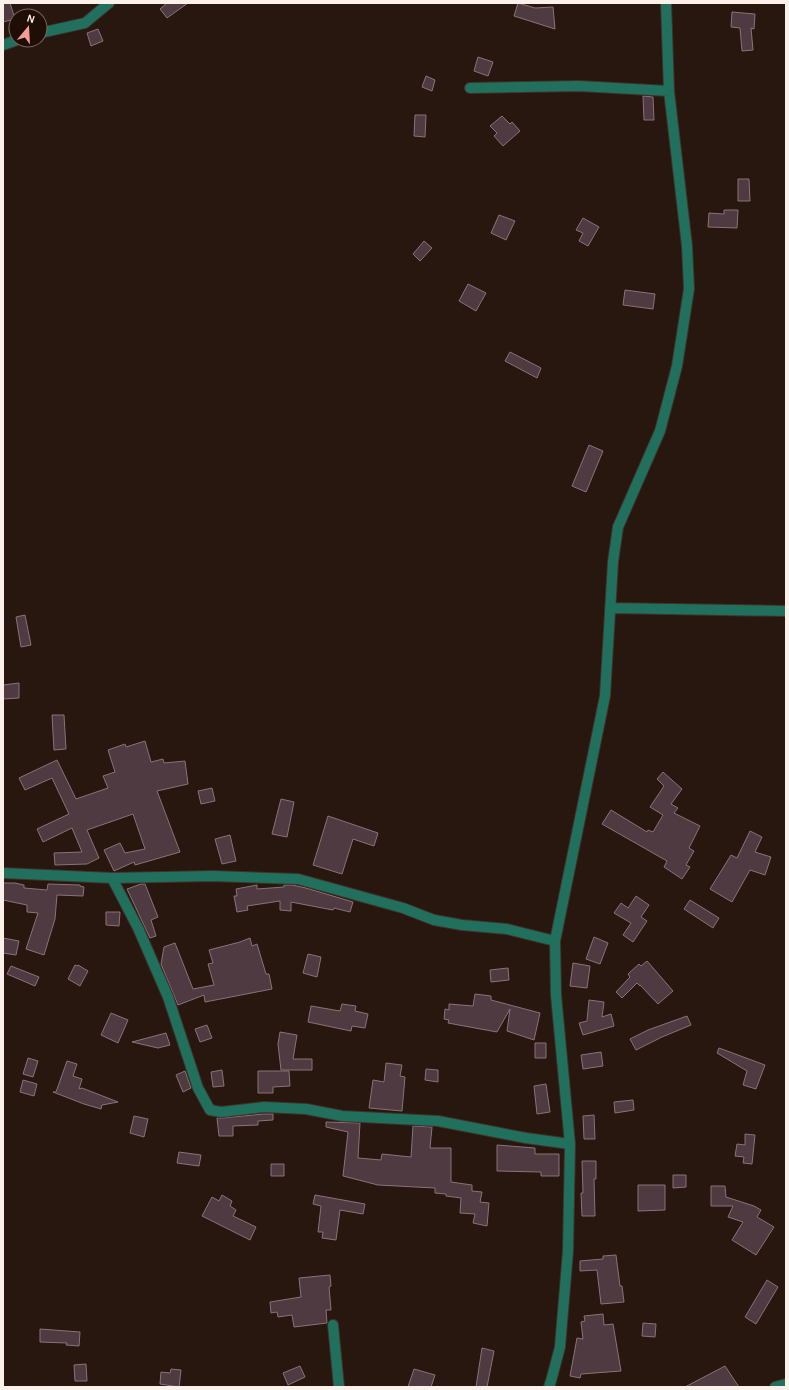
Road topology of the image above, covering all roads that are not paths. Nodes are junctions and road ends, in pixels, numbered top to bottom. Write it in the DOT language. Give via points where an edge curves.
graph roads {
  1 [pos="109,3"];
  2 [pos="666,3"];
  3 [pos="48,31"];
  4 [pos="470,88"];
  5 [pos="669,91"];
  6 [pos="610,608"];
  7 [pos="786,611"];
  8 [pos="3,873"];
  9 [pos="112,878"];
  10 [pos="555,941"];
  11 [pos="570,1144"];
  12 [pos="333,1325"];
  13 [pos="786,1384"];
  14 [pos="338,1387"];
  15 [pos="549,1387"];
  16 [pos="775,1387"];
  1 -- 3 [label="street" via="85,23"];
  2 -- 5 [label="street"];
  4 -- 5 [label="street" via="579,86"];
  5 -- 6 [label="street" via="687,246 689,289 677,366 660,431 618,527"];
  6 -- 7 [label="street"];
  6 -- 10 [label="street" via="605,696"];
  8 -- 9 [label="street"];
  9 -- 10 [label="street" via="212,876 298,879 403,908 434,920 507,929"];
  9 -- 11 [label="street" via="138,928 168,997 198,1088 210,1110 221,1112 264,1107 342,1116 438,1121"];
  10 -- 11 [label="street" via="556,995"];
  11 -- 15 [label="street" via="568,1251 560,1347"];
  12 -- 14 [label="street"];
  13 -- 16 [label="street"];
}
